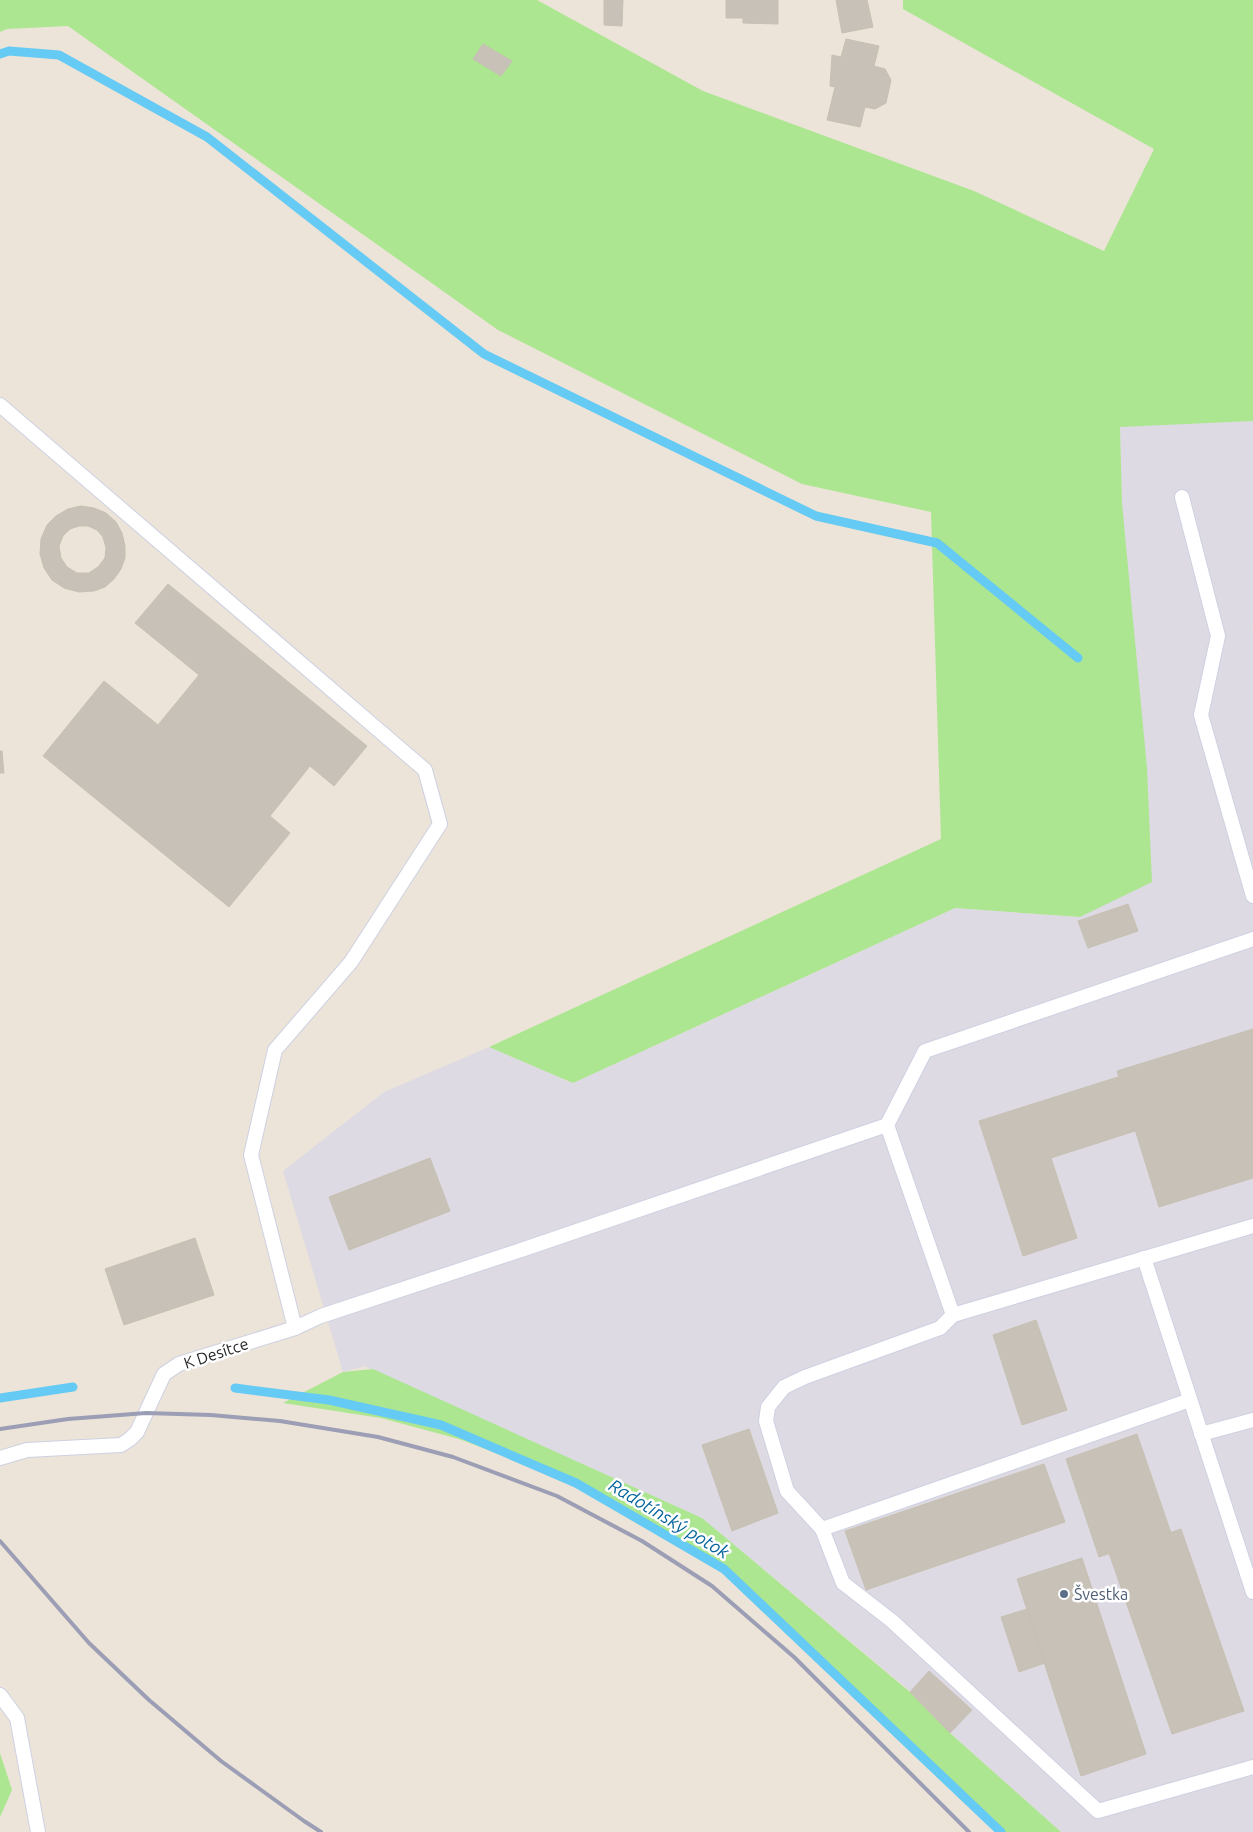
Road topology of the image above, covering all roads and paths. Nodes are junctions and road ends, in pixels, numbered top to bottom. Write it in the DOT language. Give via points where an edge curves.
graph roads {
  1 [pos="0,405"];
  2 [pos="1182,497"];
  3 [pos="1253,896"];
  4 [pos="1253,939"];
  5 [pos="887,1125"];
  6 [pos="1253,1226"];
  7 [pos="1144,1258"];
  8 [pos="953,1315"];
  9 [pos="295,1328"];
  10 [pos="1190,1400"];
  11 [pos="1253,1420"];
  12 [pos="1202,1434"];
  13 [pos="0,1458"];
  14 [pos="822,1529"];
  15 [pos="1253,1592"];
  16 [pos="0,1696"];
  17 [pos="1253,1767"];
  18 [pos="38,1832"];
  1 -- 9 [label="lane" via="425,770 440,824 352,962 275,1050 251,1154"];
  2 -- 3 [label="lane" via="1218,636 1201,715"];
  4 -- 5 [label="lane" via="925,1051"];
  5 -- 8 [label="lane"];
  5 -- 9 [label="lane, K Desítce" via="321,1316"];
  6 -- 7 [label="lane"];
  7 -- 8 [label="lane"];
  7 -- 10 [label="lane"];
  8 -- 14 [label="lane" via="940,1328 784,1387 768,1407 766,1421 787,1492"];
  9 -- 13 [label="lane, K Desítce" via="179,1364 164,1374 137,1432 121,1445 27,1450"];
  10 -- 12 [label="lane"];
  10 -- 14 [label="lane"];
  11 -- 12 [label="lane"];
  12 -- 15 [label="lane"];
  14 -- 17 [label="lane" via="842,1583 892,1621 1098,1811"];
  16 -- 18 [label="lane" via="17,1718"];
}
